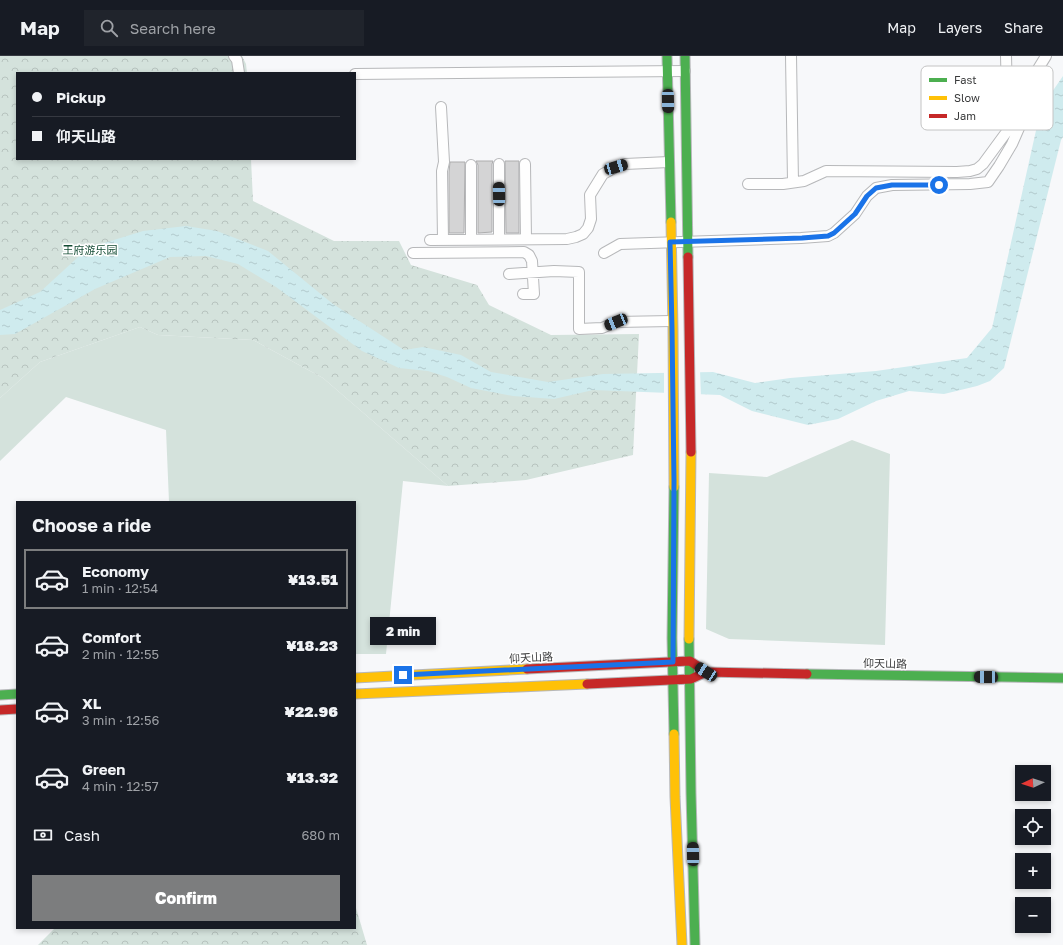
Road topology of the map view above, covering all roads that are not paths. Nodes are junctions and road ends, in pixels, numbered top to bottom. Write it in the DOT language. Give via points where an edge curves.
graph roads {
  1 [pos="234,56"];
  2 [pos="667,56"];
  3 [pos="685,56"];
  4 [pos="791,56"];
  5 [pos="1006,56"];
  6 [pos="1046,56"];
  7 [pos="1006,66"];
  8 [pos="1040,66"];
  9 [pos="667,71"];
  10 [pos="685,71"];
  11 [pos="239,72"];
  12 [pos="356,74"];
  13 [pos="441,107"];
  14 [pos="1008,130"];
  15 [pos="1017,130"];
  16 [pos="669,162"];
  17 [pos="499,164"];
  18 [pos="526,164"];
  19 [pos="471,165"];
  20 [pos="793,182"];
  21 [pos="748,184"];
  22 [pos="499,239"];
  23 [pos="526,239"];
  24 [pos="430,240"];
  25 [pos="442,240"];
  26 [pos="471,240"];
  27 [pos="688,241"];
  28 [pos="670,242"];
  29 [pos="414,253"];
  30 [pos="604,253"];
  31 [pos="532,272"];
  32 [pos="509,274"];
  33 [pos="523,294"];
  34 [pos="672,325"];
  35 [pos="690,661"];
  36 [pos="673,662"];
  37 [pos="706,672"];
  38 [pos="356,678"];
  39 [pos="1063,678"];
  40 [pos="674,679"];
  41 [pos="690,679"];
  42 [pos="16,694"];
  43 [pos="356,694"];
  44 [pos="0,695"];
  45 [pos="16,709"];
  46 [pos="0,710"];
  47 [pos="682,945"];
  48 [pos="695,945"];
  1 -- 11 [label="street"];
  2 -- 9 [label="main road"];
  3 -- 10 [label="main road"];
  4 -- 20 [label="street"];
  5 -- 7 [label="street"];
  6 -- 8 [label="street"];
  9 -- 10 [label="street"];
  9 -- 12 [label="street"];
  9 -- 16 [label="main road"];
  10 -- 27 [label="main road"];
  13 -- 25 [label="street" via="444,162"];
  14 -- 20 [label="street" via="983,164 970,171 826,171 804,181"];
  15 -- 27 [label="street" via="1012,144 988,182 892,185 876,188 855,214 828,236"];
  16 -- 23 [label="street" via="625,164 603,174 590,195 591,219 588,228 582,234 567,238"];
  16 -- 28 [label="main road"];
  17 -- 22 [label="street"];
  18 -- 23 [label="street"];
  19 -- 26 [label="street"];
  20 -- 21 [label="street"];
  22 -- 23 [label="street"];
  22 -- 26 [label="street"];
  24 -- 25 [label="street"];
  25 -- 26 [label="street"];
  27 -- 28 [label="street"];
  27 -- 35 [label="main road" via="692,481"];
  28 -- 30 [label="street" via="620,244"];
  28 -- 34 [label="main road"];
  29 -- 31 [label="street" via="524,252 532,261"];
  31 -- 32 [label="street"];
  31 -- 33 [label="street" via="534,294"];
  31 -- 34 [label="street" via="579,272 579,329 602,328 616,322"];
  34 -- 36 [label="main road"];
  35 -- 36 [label="main road, 仰天山路"];
  35 -- 37 [label="main road"];
  35 -- 41 [label="main road"];
  36 -- 38 [label="main road, 仰天山路"];
  36 -- 40 [label="main road"];
  37 -- 39 [label="main road, 仰天山路"];
  37 -- 41 [label="main road, 仰天山路"];
  40 -- 41 [label="main road, 仰天山路"];
  40 -- 43 [label="main road, 仰天山路"];
  40 -- 47 [label="main road"];
  41 -- 48 [label="main road"];
  42 -- 44 [label="main road"];
  45 -- 46 [label="main road"];
}
